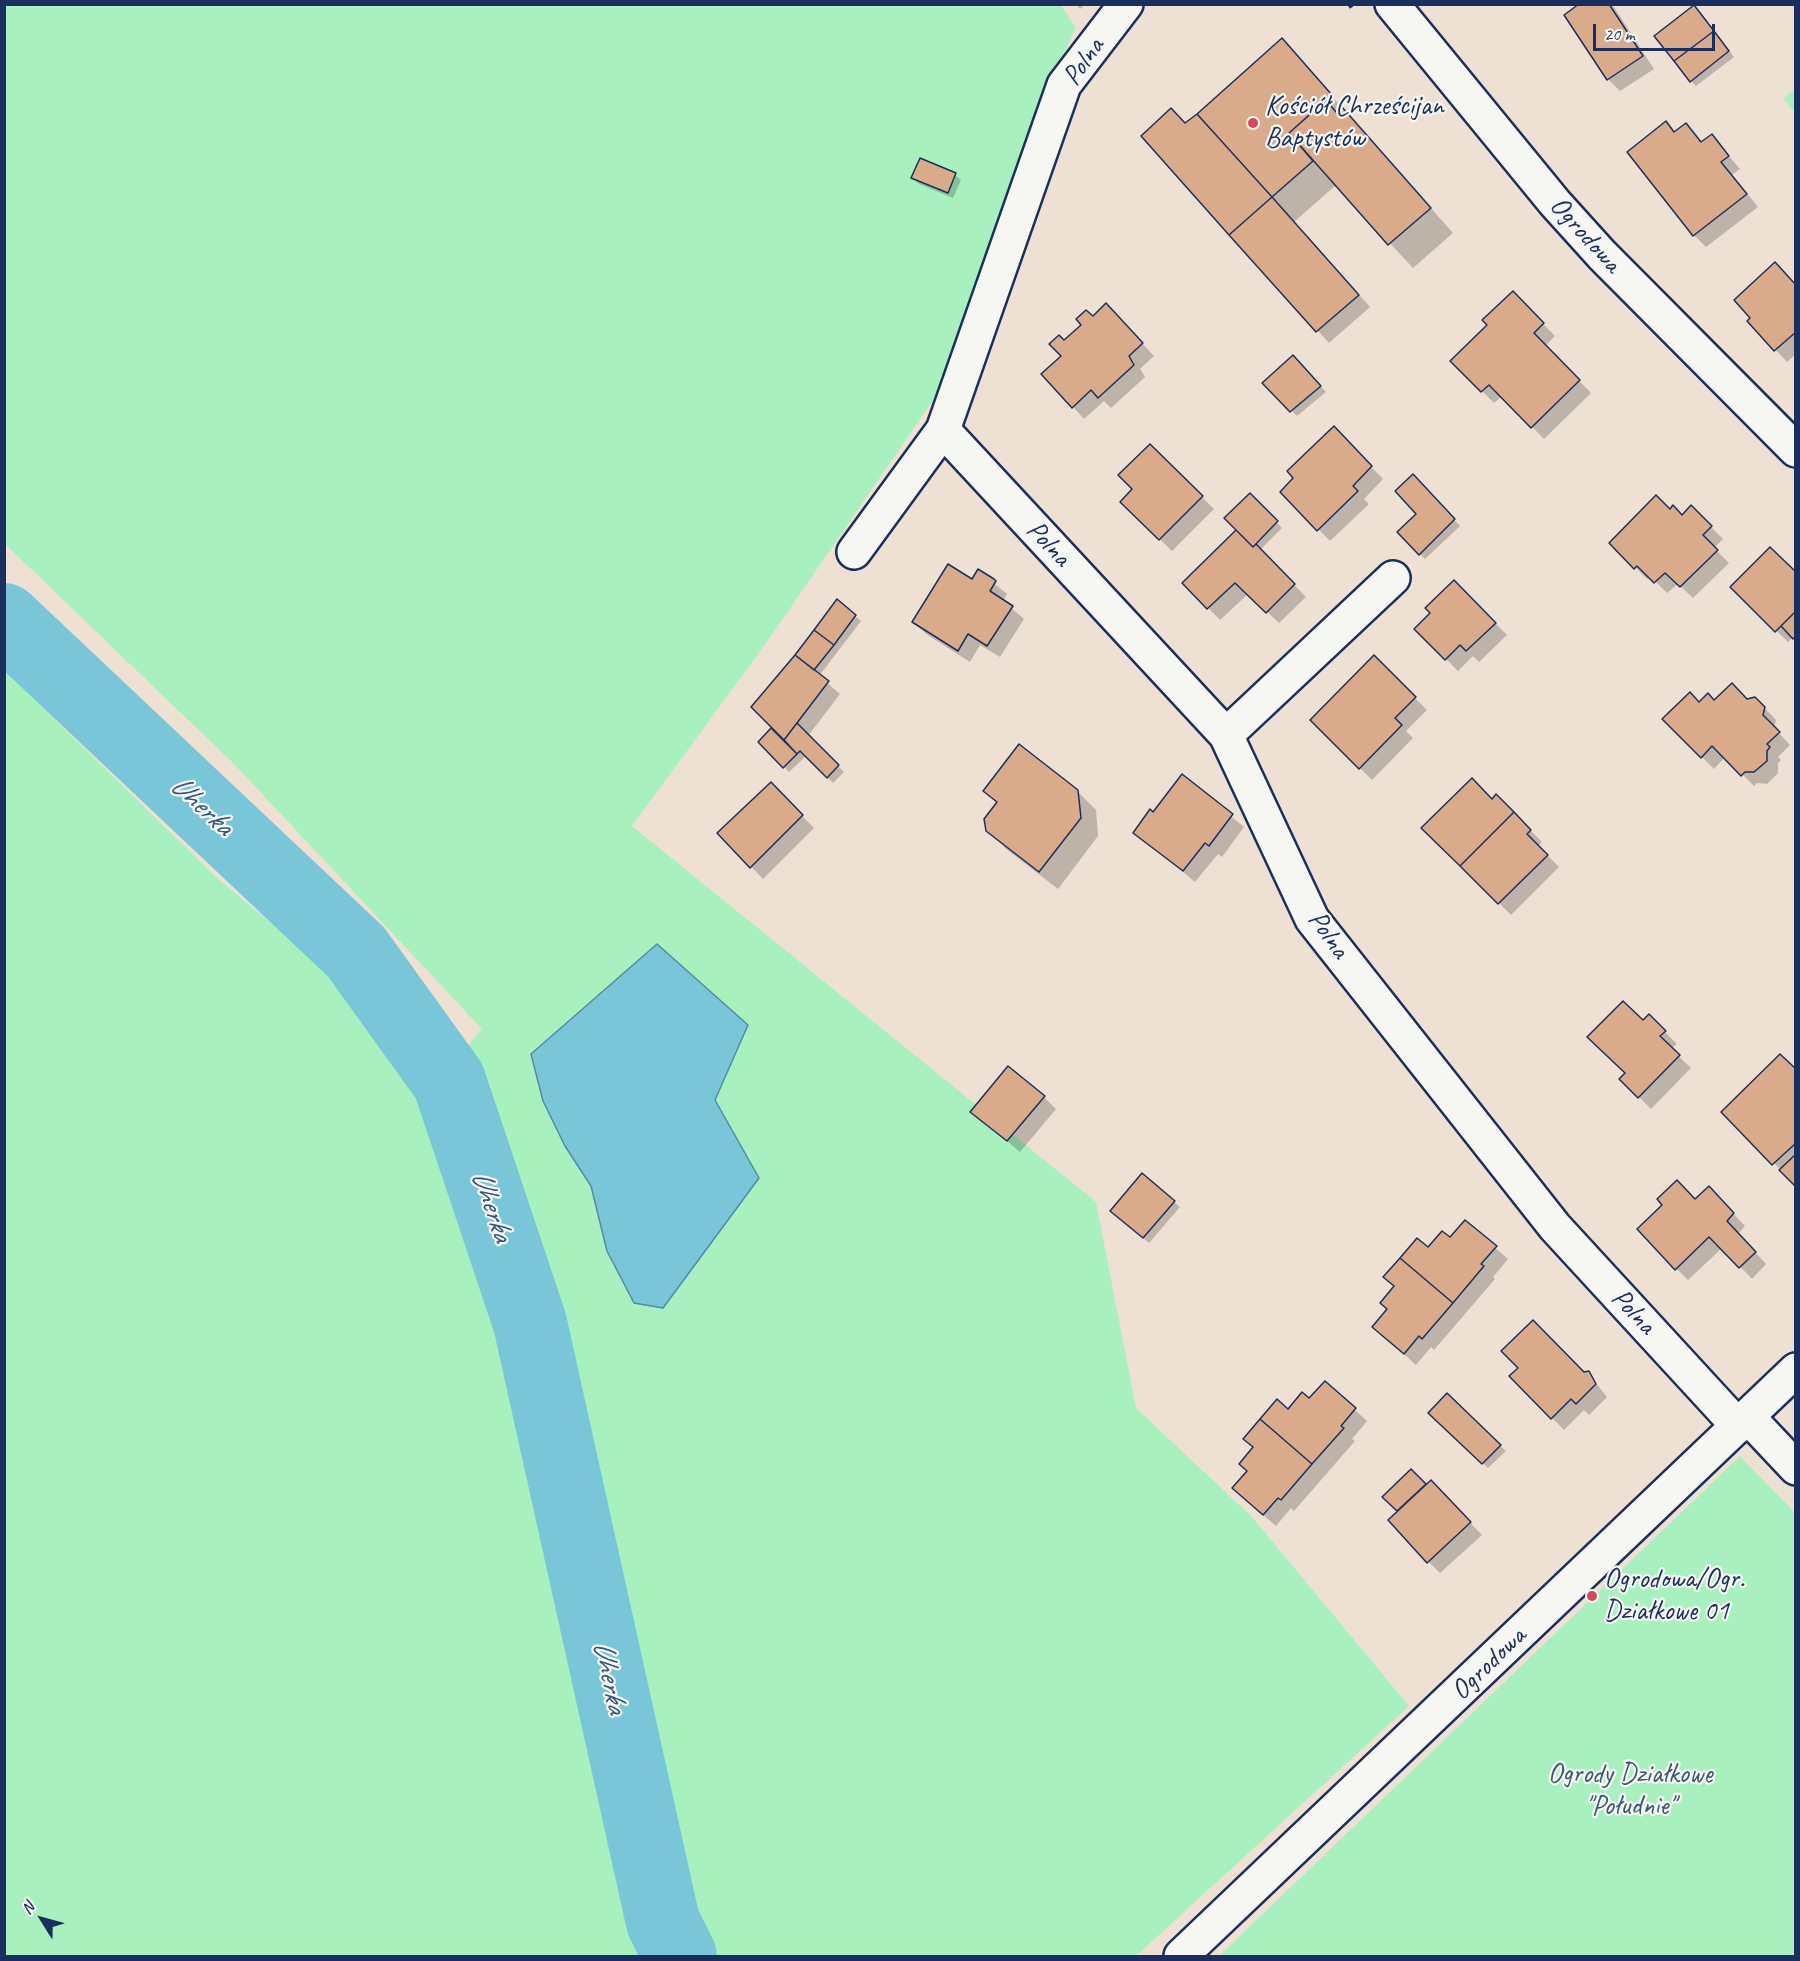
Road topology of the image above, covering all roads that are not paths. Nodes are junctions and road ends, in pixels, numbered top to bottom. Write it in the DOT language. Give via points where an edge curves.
graph roads {
  1 [pos="1126,4"];
  2 [pos="1392,4"];
  3 [pos="943,430"];
  4 [pos="1796,450"];
  5 [pos="854,552"];
  6 [pos="1393,578"];
  7 [pos="1226,735"];
  8 [pos="1796,1370"];
  9 [pos="1742,1421"];
  10 [pos="1796,1468"];
  11 [pos="1181,1956"];
  1 -- 3 [label="street, Polna" via="1064,85"];
  2 -- 4 [label="street, Ogrodowa" via="1602,255"];
  3 -- 5 [label="street, Polna"];
  3 -- 7 [label="street, Polna"];
  6 -- 7 [label="street"];
  7 -- 9 [label="street, Polna" via="1312,919 1555,1227"];
  8 -- 9 [label="street, Ogrodowa"];
  9 -- 10 [label="street, Polna"];
  9 -- 11 [label="street, Ogrodowa"];
}
